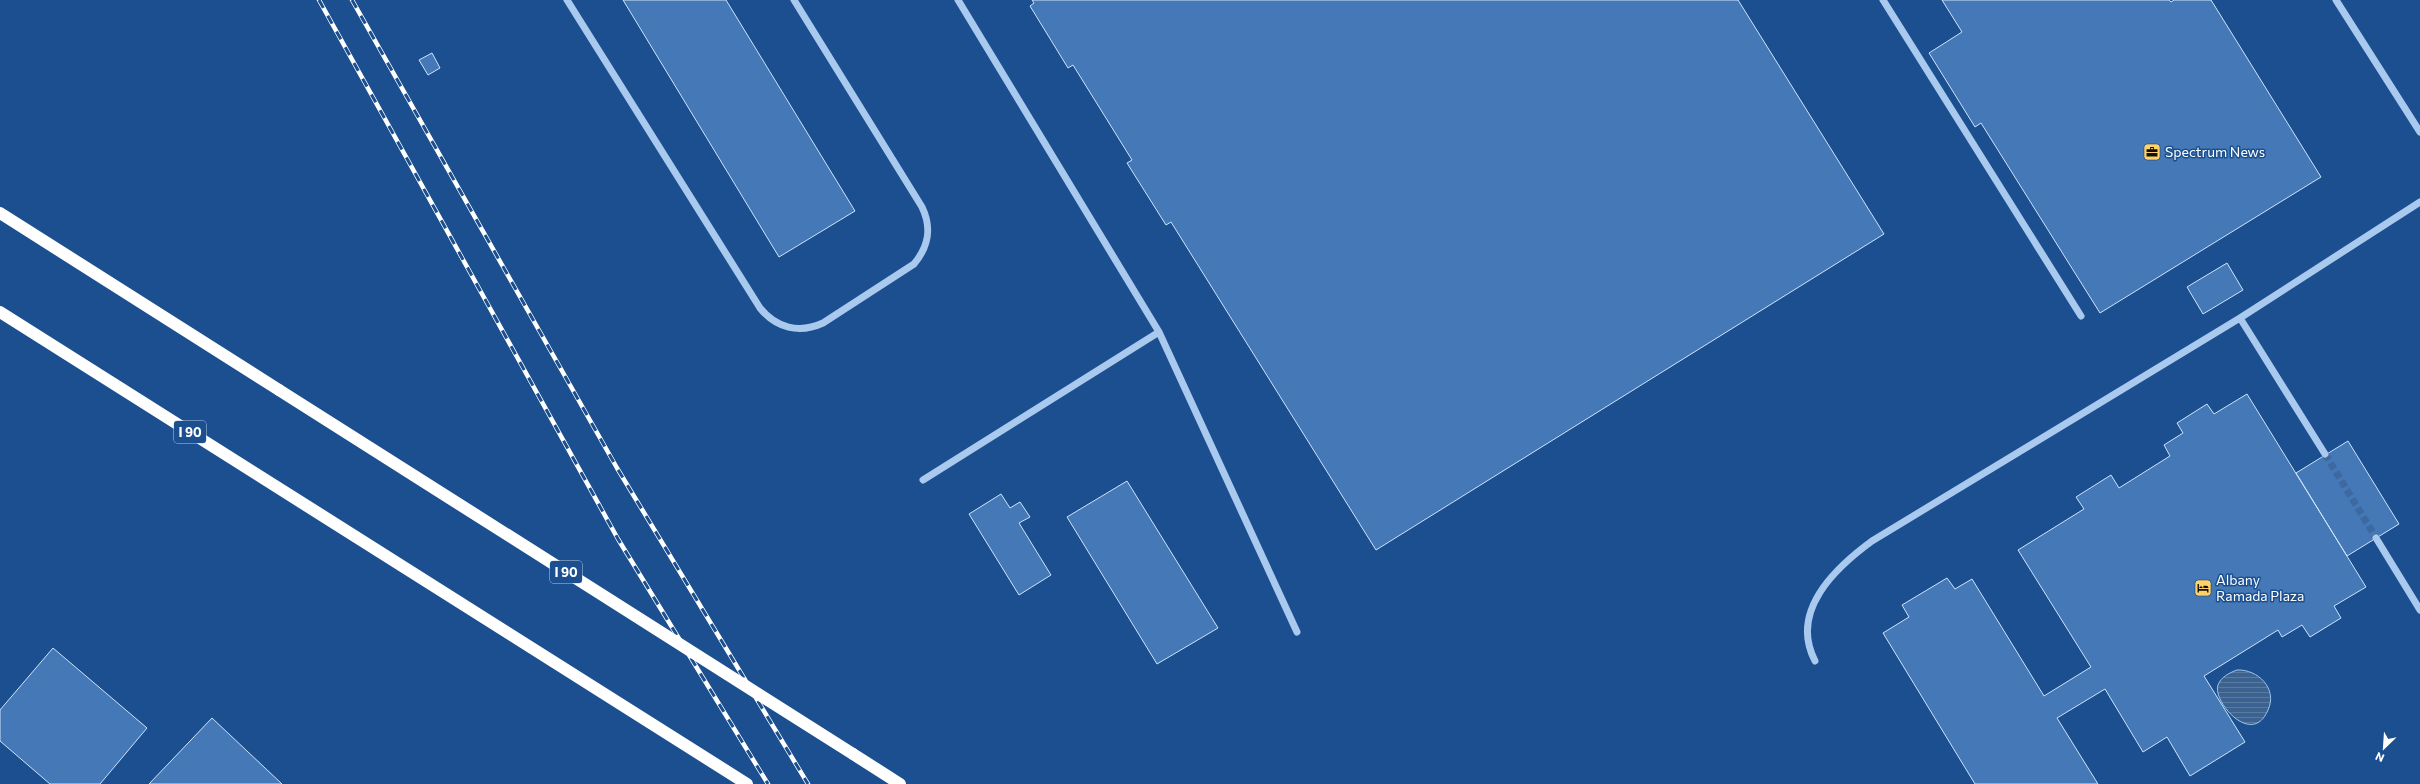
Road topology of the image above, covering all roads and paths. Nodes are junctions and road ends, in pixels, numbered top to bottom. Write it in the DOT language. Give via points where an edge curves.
graph roads {
  1 [pos="567,0"];
  2 [pos="794,0"];
  3 [pos="958,0"];
  4 [pos="1883,0"];
  5 [pos="2336,0"];
  6 [pos="2420,132"];
  7 [pos="2420,202"];
  8 [pos="0,213"];
  9 [pos="0,312"];
  10 [pos="2081,316"];
  11 [pos="2240,318"];
  12 [pos="1159,332"];
  13 [pos="2325,454"];
  14 [pos="923,480"];
  15 [pos="2376,538"];
  16 [pos="2420,610"];
  17 [pos="1297,632"];
  18 [pos="1815,661"];
  19 [pos="747,784"];
  20 [pos="900,784"];
  1 -- 2 [label="street" via="760,308 780,325 806,329 822,323 914,264 925,250 929,233 922,207"];
  3 -- 12 [label="street"];
  4 -- 10 [label="street"];
  5 -- 6 [label="street"];
  7 -- 11 [label="street"];
  8 -- 20 [label="highway, I 90, bridge"];
  9 -- 19 [label="highway, I 90"];
  11 -- 13 [label="street"];
  11 -- 18 [label="street" via="1872,541 1827,581 1810,612 1807,636 1809,650"];
  12 -- 14 [label="street"];
  12 -- 17 [label="street"];
  15 -- 16 [label="street"];
}
